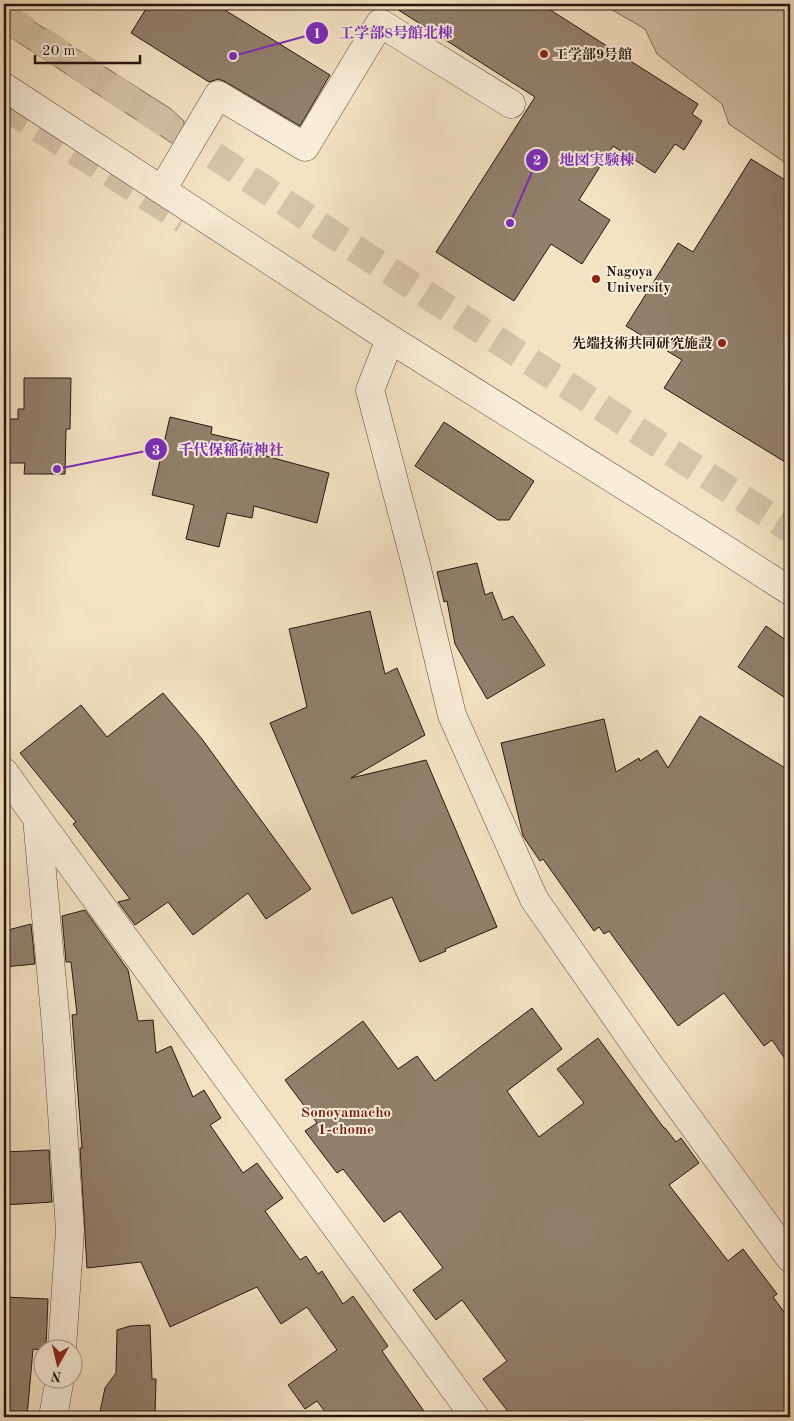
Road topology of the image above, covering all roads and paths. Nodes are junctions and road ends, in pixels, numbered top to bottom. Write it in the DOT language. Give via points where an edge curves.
graph roads {
  1 [pos="4,87"];
  2 [pos="511,104"];
  3 [pos="162,190"];
  4 [pos="390,340"];
  5 [pos="790,591"];
  6 [pos="4,772"];
  7 [pos="37,818"];
  8 [pos="790,1258"];
  9 [pos="63,1338"];
  10 [pos="58,1388"];
  11 [pos="53,1417"];
  12 [pos="474,1417"];
  1 -- 3 [label="street"];
  2 -- 3 [label="street" via="380,23 305,147 218,95"];
  3 -- 4 [label="street"];
  4 -- 5 [label="street"];
  4 -- 8 [label="street" via="370,390 452,715 534,899 650,1066"];
  6 -- 7 [label="street"];
  7 -- 9 [label="street" via="70,1230"];
  7 -- 12 [label="street"];
  10 -- 11 [label="street"];
}
